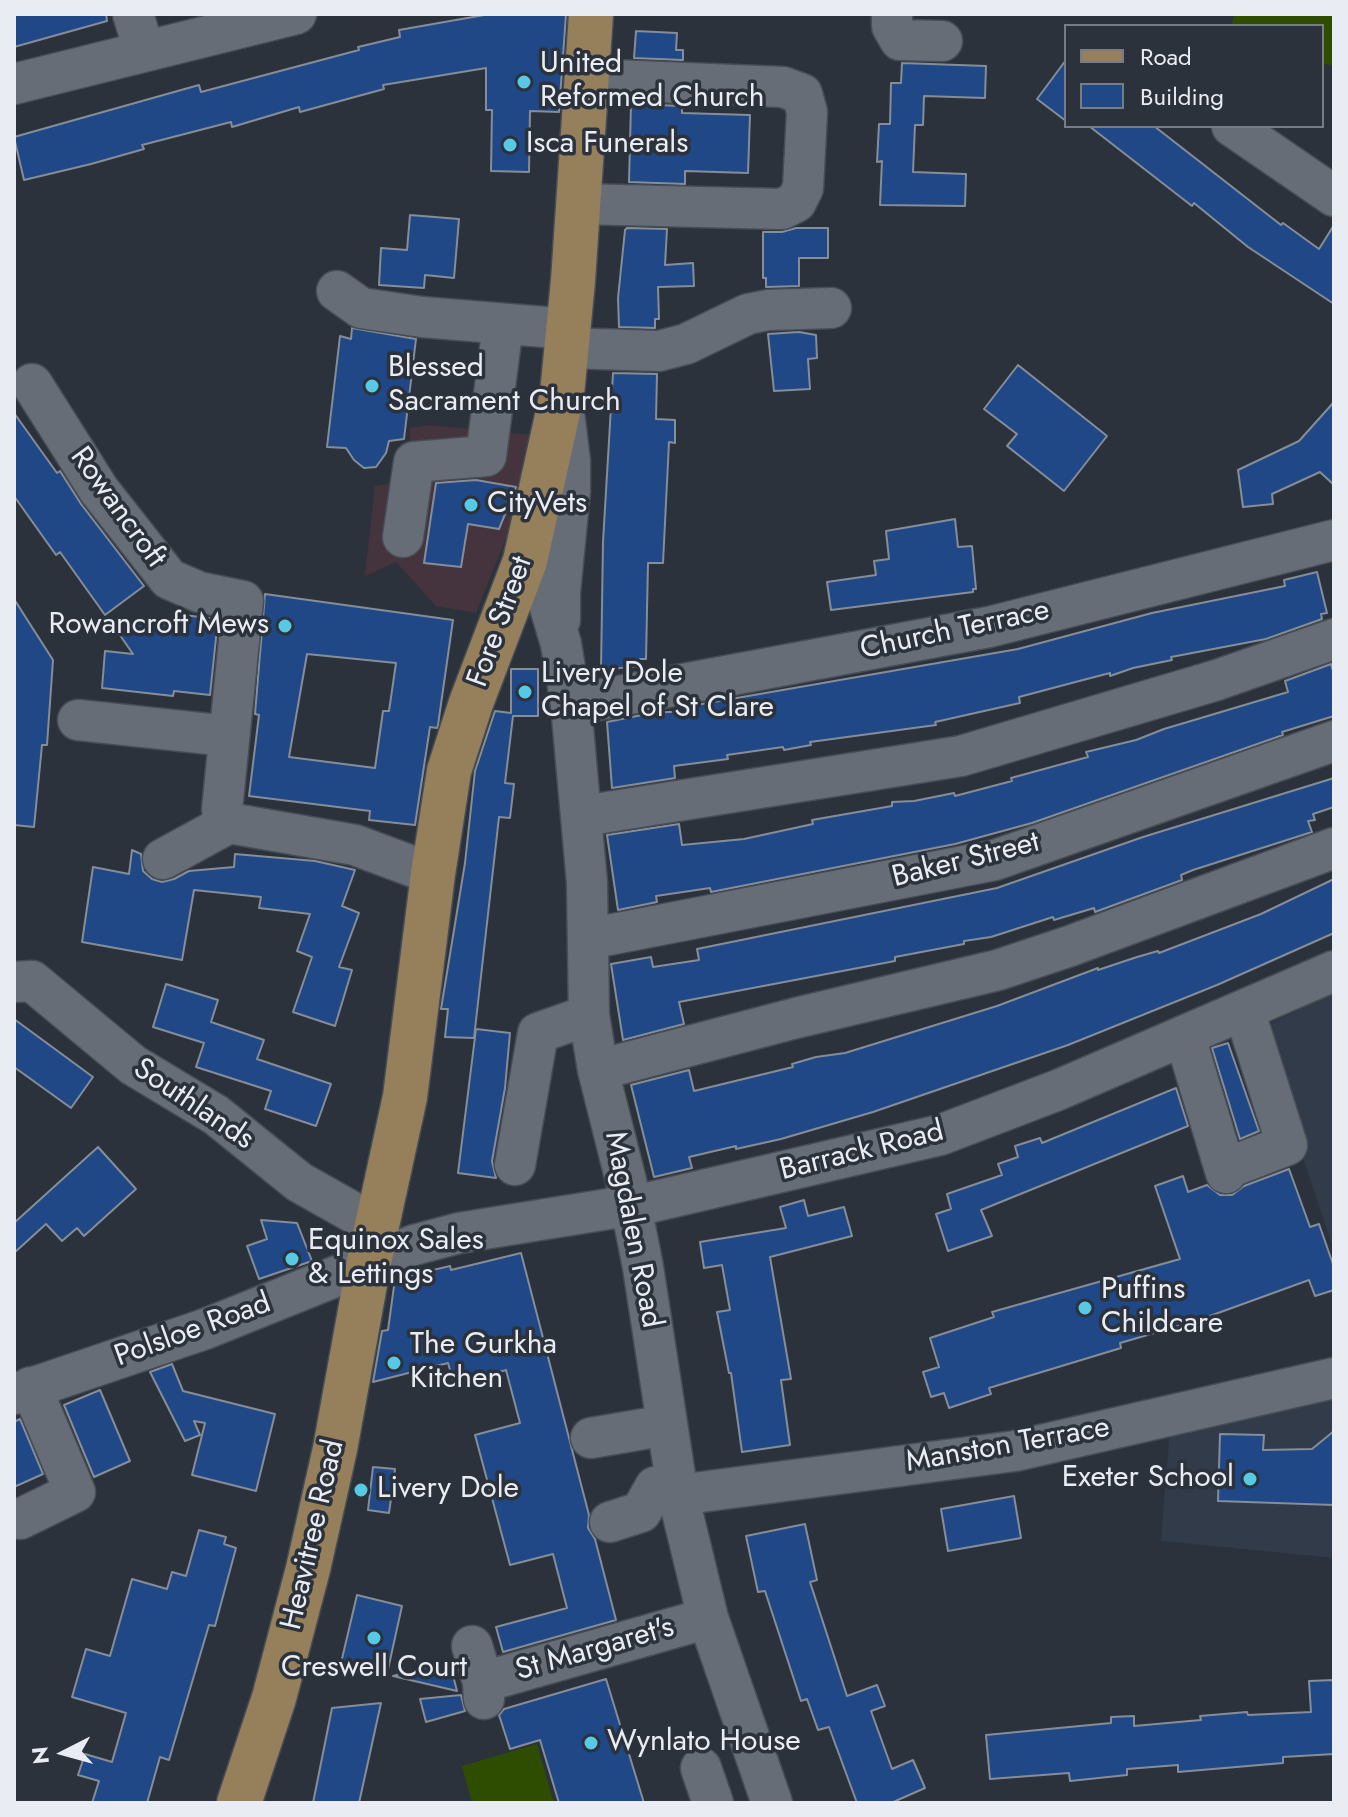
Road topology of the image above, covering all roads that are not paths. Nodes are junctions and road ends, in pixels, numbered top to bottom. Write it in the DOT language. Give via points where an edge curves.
graph roads {
  1 [pos="296,14"];
  2 [pos="591,14"];
  3 [pos="892,14"];
  4 [pos="229,22"];
  5 [pos="138,32"];
  6 [pos="942,41"];
  7 [pos="588,79"];
  8 [pos="14,84"];
  9 [pos="1235,128"];
  10 [pos="1334,196"];
  11 [pos="579,204"];
  12 [pos="337,291"];
  13 [pos="831,308"];
  14 [pos="503,325"];
  15 [pos="568,339"];
  16 [pos="32,384"];
  17 [pos="562,394"];
  18 [pos="403,537"];
  19 [pos="1334,540"];
  20 [pos="525,561"];
  21 [pos="1334,639"];
  22 [pos="561,644"];
  23 [pos="571,705"];
  24 [pos="78,720"];
  25 [pos="228,736"];
  26 [pos="1334,741"];
  27 [pos="583,816"];
  28 [pos="229,823"];
  29 [pos="1334,848"];
  30 [pos="163,859"];
  31 [pos="433,874"];
  32 [pos="588,939"];
  33 [pos="1334,971"];
  34 [pos="14,982"];
  35 [pos="1244,1010"];
  36 [pos="589,1015"];
  37 [pos="1185,1037"];
  38 [pos="598,1070"];
  39 [pos="515,1165"];
  40 [pos="631,1206"];
  41 [pos="373,1244"];
  42 [pos="1334,1378"];
  43 [pos="22,1391"];
  44 [pos="667,1425"];
  45 [pos="591,1438"];
  46 [pos="677,1488"];
  47 [pos="20,1519"];
  48 [pos="610,1522"];
  49 [pos="704,1605"];
  50 [pos="645,1606"];
  51 [pos="480,1676"];
  52 [pos="239,1803"];
  53 [pos="772,1803"];
  1 -- 4 [label="street"];
  2 -- 7 [label="main road, Fore Street"];
  3 -- 6 [label="street" via="900,40"];
  4 -- 5 [label="street"];
  5 -- 8 [label="street"];
  7 -- 11 [label="main road, Fore Street"];
  7 -- 11 [label="street" via="783,87 802,94 807,112 803,188 796,202 782,209"];
  9 -- 10 [label="street"];
  11 -- 15 [label="main road, Fore Street"];
  12 -- 14 [label="street" via="361,308"];
  13 -- 15 [label="street" via="748,314 659,351"];
  14 -- 15 [label="street"];
  14 -- 18 [label="street" via="486,456 414,462"];
  15 -- 17 [label="main road, Fore Street"];
  16 -- 25 [label="street, Rowancroft" via="99,490 169,579 243,601"];
  17 -- 20 [label="main road, Fore Street"];
  17 -- 22 [label="street, Magdalen Road" via="570,491 560,592"];
  19 -- 23 [label="street, Church Terrace" via="989,627"];
  20 -- 22 [label="street, Magdalen Road" via="544,587"];
  20 -- 31 [label="main road, Fore Street" via="449,771"];
  21 -- 27 [label="street" via="1217,680 961,756"];
  22 -- 23 [label="street, Magdalen Road"];
  23 -- 27 [label="street, Magdalen Road"];
  24 -- 25 [label="street"];
  25 -- 28 [label="street, Rowancroft" via="222,810"];
  26 -- 32 [label="street, Baker Street" via="995,860"];
  27 -- 32 [label="street, Magdalen Road"];
  28 -- 30 [label="street"];
  28 -- 31 [label="street" via="355,845"];
  29 -- 38 [label="street" via="998,970"];
  31 -- 41 [label="main road, Fore Street" via="405,1097"];
  32 -- 36 [label="street, Magdalen Road"];
  33 -- 35 [label="street, Barrack Road"];
  34 -- 41 [label="street, Southlands" via="32,981 133,1065 216,1115"];
  35 -- 37 [label="street, Barrack Road"];
  35 -- 37 [label="street" via="1287,1145 1226,1171"];
  36 -- 38 [label="street, Magdalen Road"];
  36 -- 39 [label="street" via="538,1033"];
  37 -- 40 [label="street, Barrack Road" via="940,1135"];
  38 -- 40 [label="street, Magdalen Road"];
  40 -- 41 [label="street, Barrack Road" via="414,1245"];
  40 -- 44 [label="street, Magdalen Road"];
  41 -- 43 [label="street, Polsloe Road" via="312,1288"];
  41 -- 52 [label="main road, Heavitree Road" via="308,1569"];
  42 -- 46 [label="street, Manston Terrace" via="1015,1451"];
  43 -- 47 [label="street" via="75,1492"];
  44 -- 45 [label="street"];
  44 -- 46 [label="street, Magdalen Road"];
  46 -- 48 [label="street" via="655,1487 641,1512"];
  46 -- 49 [label="street, Magdalen Road"];
  49 -- 50 [label="street"];
  49 -- 51 [label="street, St Margaret's"];
  49 -- 53 [label="street, Magdalen Road"];
}
